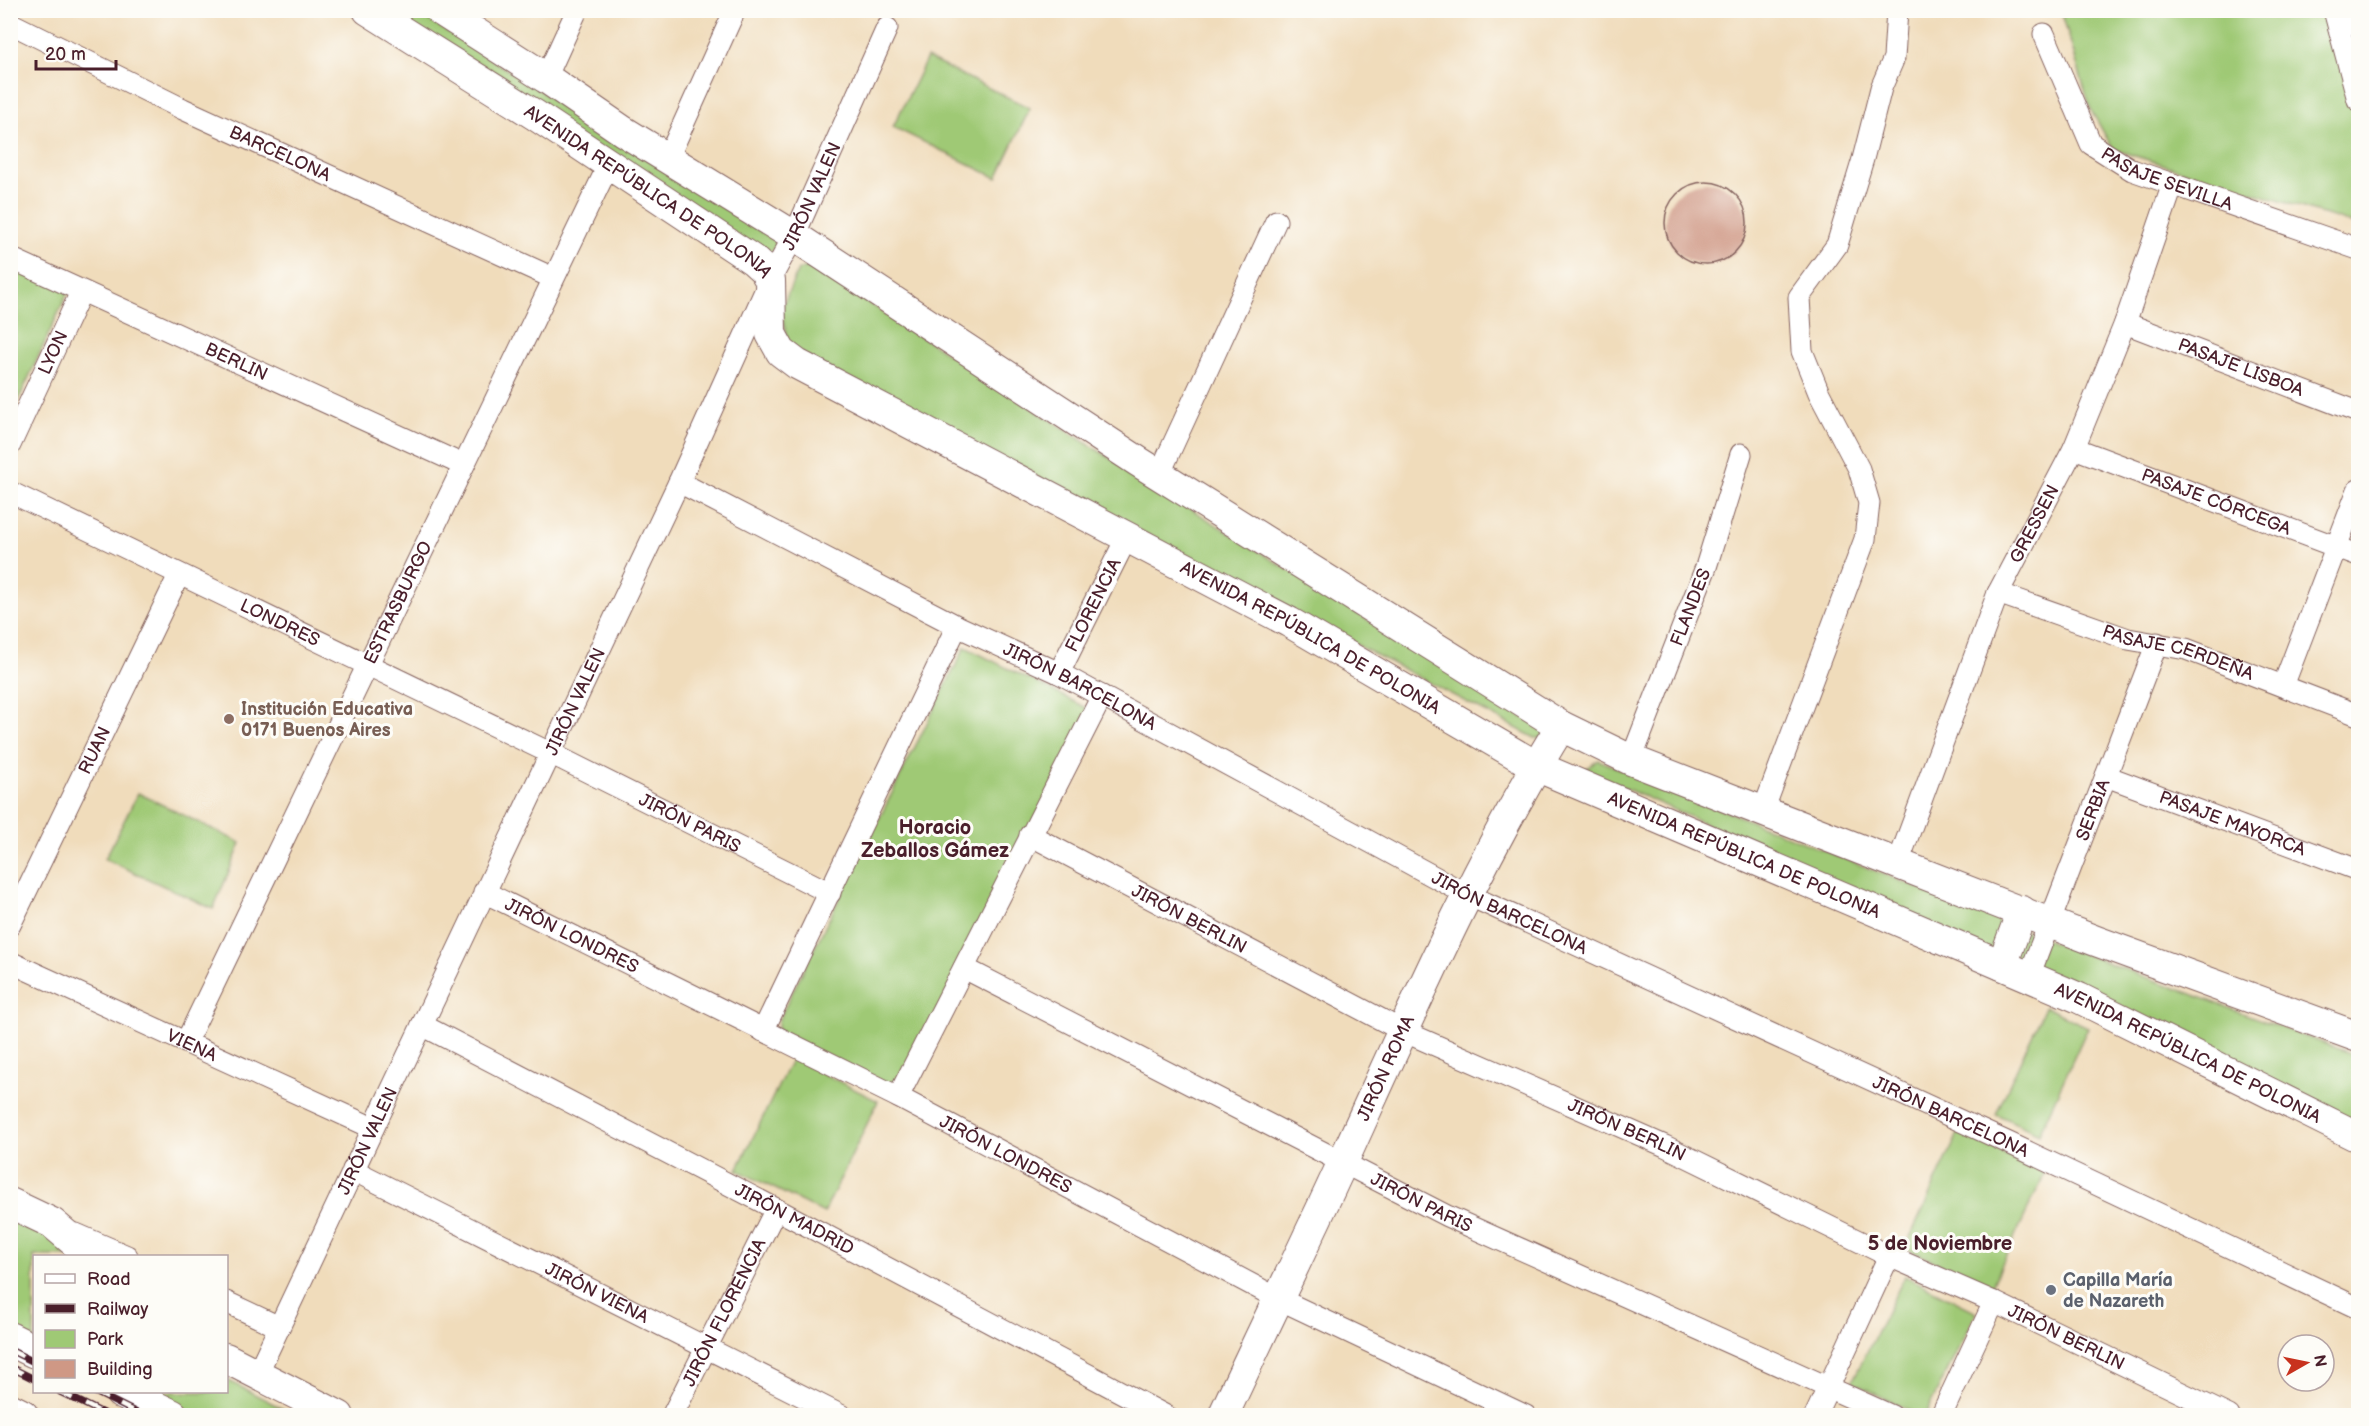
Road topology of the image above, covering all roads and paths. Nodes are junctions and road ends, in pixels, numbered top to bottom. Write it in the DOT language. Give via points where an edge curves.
graph roads {
  1 [pos="368,10"];
  2 [pos="440,10"];
  3 [pos="577,10"];
  4 [pos="735,10"];
  5 [pos="1896,10"];
  6 [pos="2344,20"];
  7 [pos="10,23"];
  8 [pos="887,28"];
  9 [pos="2044,34"];
  10 [pos="546,78"];
  11 [pos="2358,100"];
  12 [pos="668,158"];
  13 [pos="609,164"];
  14 [pos="2173,184"];
  15 [pos="1276,221"];
  16 [pos="794,236"];
  17 [pos="2358,249"];
  18 [pos="10,258"];
  19 [pos="553,278"];
  20 [pos="770,280"];
  21 [pos="81,292"];
  22 [pos="2125,323"];
  23 [pos="2358,412"];
  24 [pos="10,445"];
  25 [pos="2074,448"];
  26 [pos="1741,454"];
  27 [pos="463,465"];
  28 [pos="1159,474"];
  29 [pos="679,482"];
  30 [pos="2358,490"];
  31 [pos="10,492"];
  32 [pos="1127,537"];
  33 [pos="2337,547"];
  34 [pos="2358,555"];
  35 [pos="179,575"];
  36 [pos="1998,594"];
  37 [pos="957,626"];
  38 [pos="2157,643"];
  39 [pos="368,663"];
  40 [pos="1059,673"];
  41 [pos="2283,686"];
  42 [pos="1102,696"];
  43 [pos="2358,715"];
  44 [pos="1561,726"];
  45 [pos="550,753"];
  46 [pos="1631,760"];
  47 [pos="1536,766"];
  48 [pos="2106,776"];
  49 [pos="1763,811"];
  50 [pos="1030,835"];
  51 [pos="1898,864"];
  52 [pos="2358,870"];
  53 [pos="484,892"];
  54 [pos="830,893"];
  55 [pos="1466,894"];
  56 [pos="2036,917"];
  57 [pos="10,926"];
  58 [pos="10,962"];
  59 [pos="964,968"];
  60 [pos="2016,970"];
  61 [pos="422,1025"];
  62 [pos="763,1031"];
  63 [pos="1403,1031"];
  64 [pos="2358,1037"];
  65 [pos="186,1041"];
  66 [pos="898,1097"];
  67 [pos="373,1128"];
  68 [pos="2358,1137"];
  69 [pos="1342,1163"];
  70 [pos="353,1170"];
  71 [pos="10,1203"];
  72 [pos="776,1209"];
  73 [pos="52,1223"];
  74 [pos="89,1255"];
  75 [pos="123,1255"];
  76 [pos="1890,1256"];
  77 [pos="1277,1298"];
  78 [pos="1994,1302"];
  79 [pos="228,1303"];
  80 [pos="2358,1308"];
  81 [pos="279,1327"];
  82 [pos="10,1339"];
  83 [pos="707,1346"];
  84 [pos="33,1350"];
  85 [pos="228,1359"];
  86 [pos="257,1374"];
  87 [pos="1827,1388"];
  88 [pos="123,1393"];
  89 [pos="10,1410"];
  90 [pos="22,1416"];
  91 [pos="172,1416"];
  92 [pos="339,1416"];
  93 [pos="672,1416"];
  94 [pos="842,1416"];
  95 [pos="1166,1416"];
  96 [pos="1223,1416"];
  97 [pos="1526,1416"];
  98 [pos="1815,1416"];
  99 [pos="1892,1416"];
  100 [pos="1941,1416"];
  101 [pos="2229,1416"];
  1 -- 13 [label="main road, AVENIDA REPÚBLICA DE POLONIA"];
  2 -- 10 [label="main road, AVENIDA REPÚBLICA DE POLONIA"];
  3 -- 10 [label="street"];
  4 -- 12 [label="street"];
  5 -- 49 [label="street" via="1894,58 1881,88 1837,245 1799,297 1802,351 1859,469 1869,504 1865,539"];
  6 -- 11 [label="street"];
  7 -- 19 [label="street, BARCELONA" via="183,109"];
  8 -- 16 [label="street, JIRÓN VALEN"];
  9 -- 14 [label="street, PASAJE SEVILLA" via="2091,144 2132,170"];
  10 -- 12 [label="main road, AVENIDA REPÚBLICA DE POLONIA"];
  12 -- 16 [label="main road, AVENIDA REPÚBLICA DE POLONIA"];
  13 -- 19 [label="street, ESTRASBURGO"];
  13 -- 20 [label="main road, AVENIDA REPÚBLICA DE POLONIA" via="753,260"];
  14 -- 17 [label="street, PASAJE SEVILLA"];
  14 -- 22 [label="street, GRESSEN"];
  15 -- 28 [label="street"];
  16 -- 20 [label="street, JIRÓN VALEN"];
  16 -- 28 [label="main road, AVENIDA REPÚBLICA DE POLONIA"];
  18 -- 21 [label="street, BERLIN"];
  19 -- 27 [label="street, ESTRASBURGO"];
  20 -- 29 [label="street, JIRÓN VALEN"];
  20 -- 32 [label="main road, AVENIDA REPÚBLICA DE POLONIA" via="771,334 781,352 796,364"];
  21 -- 24 [label="street, LYON"];
  21 -- 27 [label="street, BERLIN"];
  22 -- 23 [label="street, PASAJE LISBOA"];
  22 -- 25 [label="street, GRESSEN"];
  25 -- 33 [label="street, PASAJE CÓRCEGA"];
  25 -- 36 [label="street, GRESSEN"];
  26 -- 46 [label="street, FLANDES" via="1706,567"];
  27 -- 39 [label="street, ESTRASBURGO"];
  28 -- 44 [label="main road, AVENIDA REPÚBLICA DE POLONIA"];
  29 -- 37 [label="street, JIRÓN BARCELONA"];
  29 -- 45 [label="street, JIRÓN VALEN"];
  30 -- 33 [label="street"];
  31 -- 35 [label="street, LONDRES"];
  32 -- 40 [label="street, FLORENCIA"];
  32 -- 47 [label="main road, AVENIDA REPÚBLICA DE POLONIA" via="1289,622"];
  33 -- 34 [label="street, PASAJE CÓRCEGA"];
  33 -- 41 [label="street"];
  35 -- 39 [label="street, LONDRES"];
  35 -- 57 [label="street, RUAN"];
  36 -- 38 [label="street, PASAJE CERDEÑA" via="2128,639"];
  36 -- 51 [label="street, GRESSEN"];
  37 -- 40 [label="street, JIRÓN BARCELONA"];
  37 -- 54 [label="street"];
  38 -- 41 [label="street, PASAJE CERDEÑA" via="2186,649"];
  38 -- 48 [label="street, SERBIA"];
  39 -- 45 [label="street, LONDRES"];
  39 -- 65 [label="street, ESTRASBURGO"];
  40 -- 42 [label="street, JIRÓN BARCELONA"];
  41 -- 43 [label="street, PASAJE CERDEÑA"];
  42 -- 50 [label="street"];
  42 -- 55 [label="street, JIRÓN BARCELONA"];
  44 -- 46 [label="main road, AVENIDA REPÚBLICA DE POLONIA"];
  44 -- 47 [label="main road, JIRÓN ROMA"];
  45 -- 53 [label="street, JIRÓN VALEN"];
  45 -- 54 [label="street, JIRÓN PARIS"];
  46 -- 49 [label="main road, AVENIDA REPÚBLICA DE POLONIA"];
  47 -- 55 [label="main road, JIRÓN ROMA"];
  47 -- 60 [label="main road, AVENIDA REPÚBLICA DE POLONIA"];
  48 -- 52 [label="street, PASAJE MAYORCA"];
  48 -- 56 [label="street, SERBIA"];
  49 -- 51 [label="main road, AVENIDA REPÚBLICA DE POLONIA"];
  50 -- 59 [label="street"];
  50 -- 63 [label="street, JIRÓN BERLIN"];
  51 -- 56 [label="main road, AVENIDA REPÚBLICA DE POLONIA"];
  53 -- 61 [label="street, JIRÓN VALEN"];
  53 -- 62 [label="street, JIRÓN LONDRES"];
  54 -- 62 [label="street"];
  55 -- 63 [label="main road, JIRÓN ROMA"];
  55 -- 80 [label="street, JIRÓN BARCELONA"];
  56 -- 60 [label="main road"];
  56 -- 64 [label="main road, AVENIDA REPÚBLICA DE POLONIA"];
  58 -- 65 [label="street, VIENA"];
  59 -- 66 [label="street"];
  59 -- 69 [label="street, JIRÓN PARIS"];
  60 -- 68 [label="main road, AVENIDA REPÚBLICA DE POLONIA"];
  61 -- 67 [label="street, JIRÓN VALEN"];
  61 -- 72 [label="street, JIRÓN MADRID"];
  62 -- 66 [label="street, JIRÓN LONDRES"];
  63 -- 69 [label="main road, JIRÓN ROMA"];
  63 -- 76 [label="street, JIRÓN BERLIN" via="1665,1146"];
  65 -- 67 [label="street, VIENA"];
  66 -- 77 [label="street, JIRÓN LONDRES"];
  67 -- 70 [label="street, JIRÓN VALEN"];
  69 -- 77 [label="main road, JIRÓN ROMA"];
  69 -- 87 [label="street, JIRÓN PARIS" via="1447,1216"];
  70 -- 81 [label="street, JIRÓN VALEN"];
  70 -- 83 [label="street, JIRÓN VIENA"];
  71 -- 73 [label="main road"];
  72 -- 83 [label="street, JIRÓN FLORENCIA"];
  72 -- 95 [label="street, JIRÓN MADRID"];
  73 -- 74 [label="main road"];
  73 -- 75 [label="street"];
  76 -- 78 [label="street, JIRÓN BERLIN"];
  76 -- 87 [label="street"];
  77 -- 96 [label="main road, JIRÓN ROMA"];
  77 -- 97 [label="street, JIRÓN LONDRES"];
  78 -- 100 [label="street"];
  78 -- 101 [label="street, JIRÓN BERLIN"];
  79 -- 81 [label="street"];
  81 -- 86 [label="street, JIRÓN VALEN"];
  82 -- 84 [label="main road"];
  83 -- 93 [label="street, JIRÓN FLORENCIA"];
  83 -- 94 [label="street, JIRÓN VIENA"];
  85 -- 86 [label="main road"];
  86 -- 92 [label="main road"];
  87 -- 98 [label="street"];
  87 -- 99 [label="street, JIRÓN PARIS"];
  88 -- 91 [label="main road"];
  89 -- 90 [label="main road"];
}
